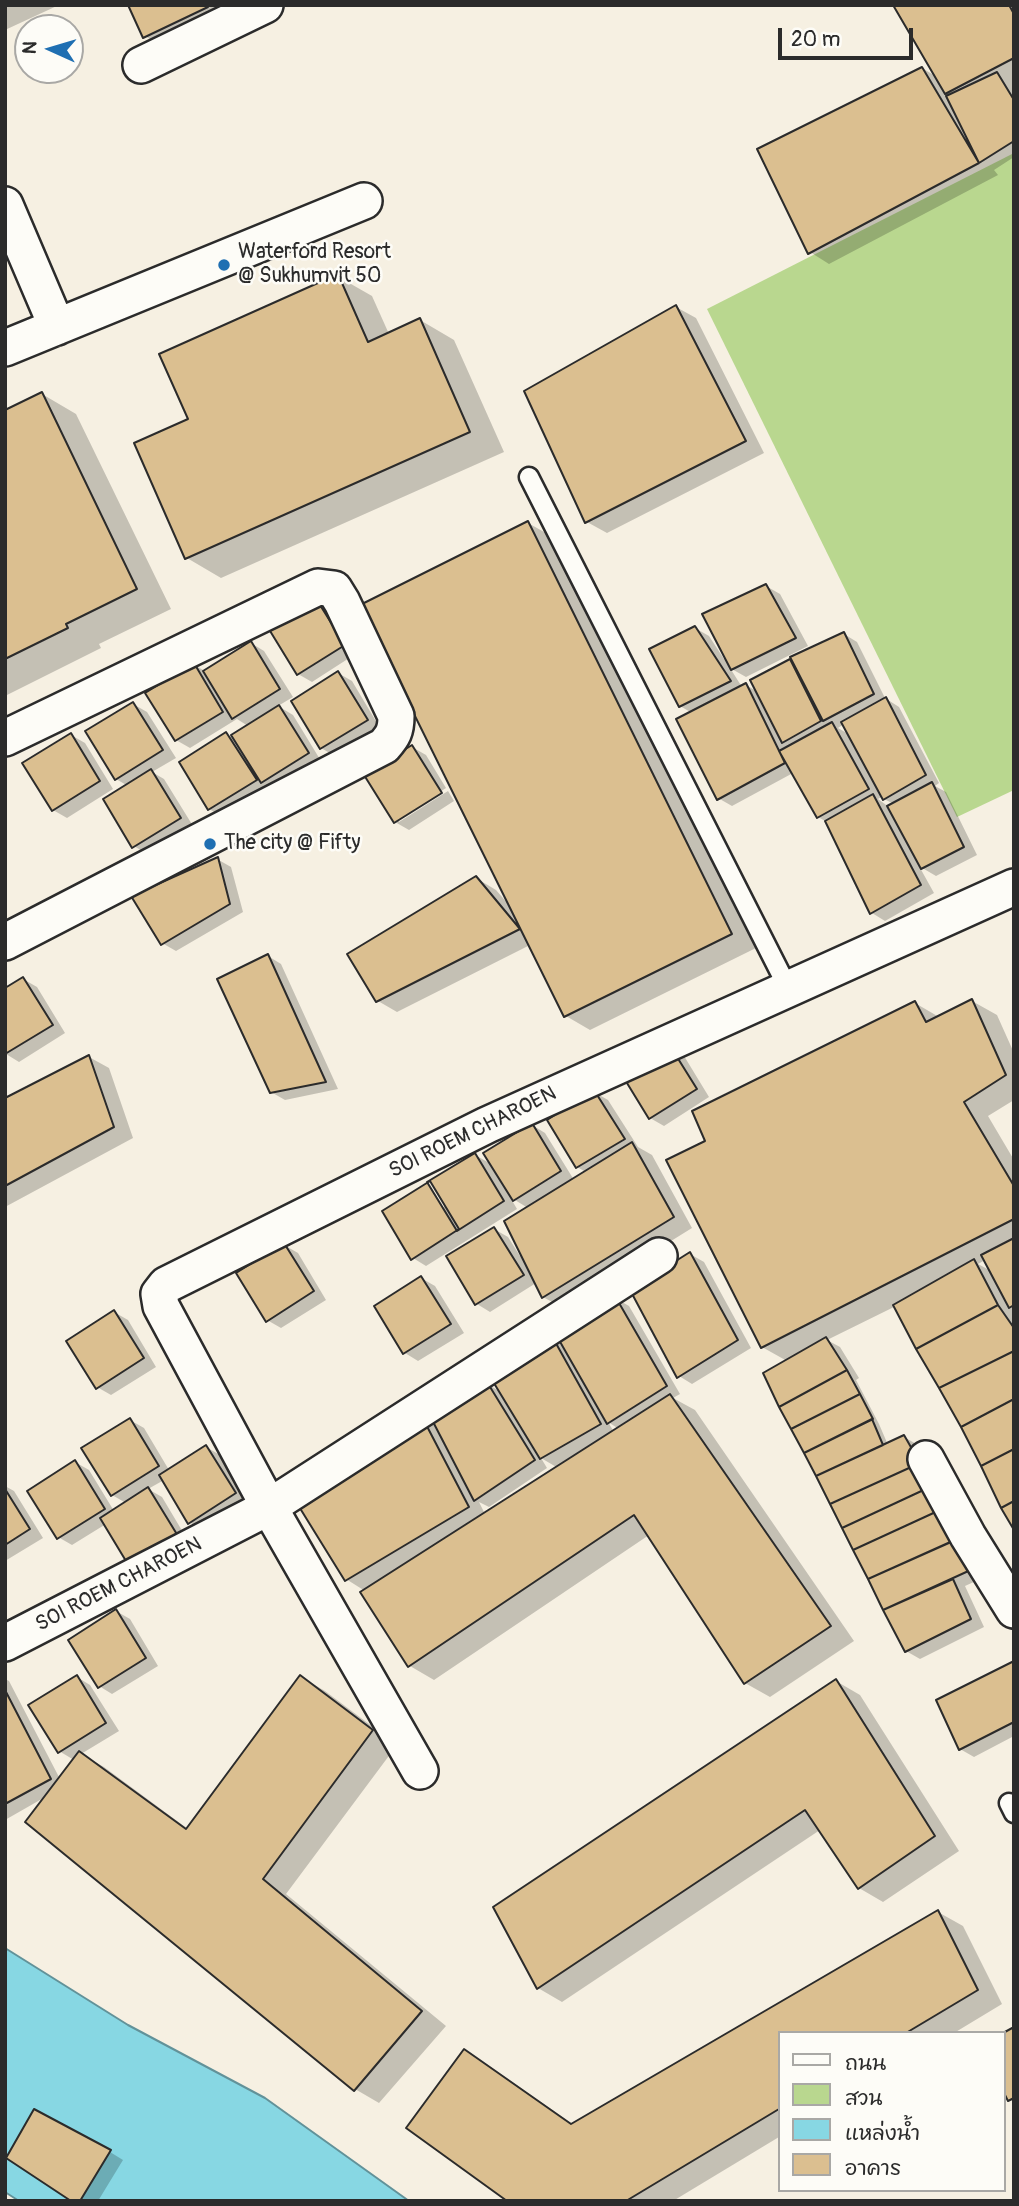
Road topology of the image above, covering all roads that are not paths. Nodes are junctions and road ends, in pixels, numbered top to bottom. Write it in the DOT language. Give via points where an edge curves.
graph roads {
  1 [pos="265,5"];
  2 [pos="141,65"];
  3 [pos="364,201"];
  4 [pos="5,205"];
  5 [pos="57,327"];
  6 [pos="5,348"];
  7 [pos="529,477"];
  8 [pos="5,738"];
  9 [pos="1014,887"];
  10 [pos="9,930"];
  11 [pos="788,988"];
  12 [pos="659,1256"];
  13 [pos="926,1459"];
  14 [pos="269,1507"];
  15 [pos="1014,1610"];
  16 [pos="5,1643"];
  17 [pos="420,1771"];
  1 -- 2 [label="street"];
  3 -- 5 [label="street"];
  4 -- 5 [label="street"];
  5 -- 6 [label="street"];
  7 -- 11 [label="lane"];
  8 -- 10 [label="street" via="318,587 334,589 396,716 393,736 384,746"];
  9 -- 11 [label="street, SOI ROEM CHAROEN"];
  11 -- 14 [label="street, SOI ROEM CHAROEN" via="486,1125 166,1286 159,1294 161,1306"];
  12 -- 14 [label="street, SOI ROEM CHAROEN"];
  13 -- 15 [label="street"];
  14 -- 16 [label="street, SOI ROEM CHAROEN"];
  14 -- 17 [label="street"];
}
